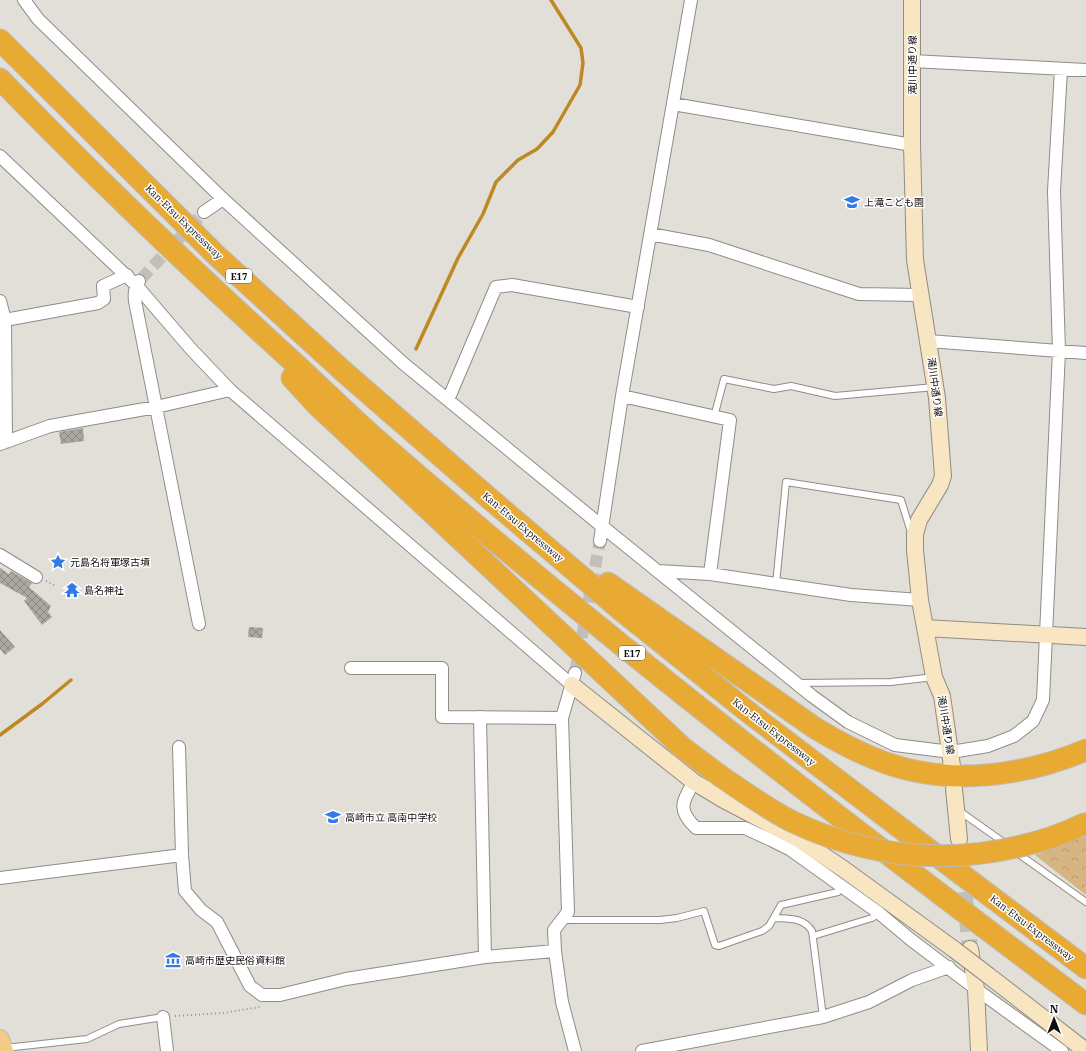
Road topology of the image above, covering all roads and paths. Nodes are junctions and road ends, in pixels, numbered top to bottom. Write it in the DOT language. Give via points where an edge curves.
graph roads {
  1 [pos="24,0"];
  2 [pos="691,0"];
  3 [pos="912,0"];
  4 [pos="0,40"];
  5 [pos="912,61"];
  6 [pos="1061,68"];
  7 [pos="1086,70"];
  8 [pos="0,79"];
  9 [pos="673,104"];
  10 [pos="912,144"];
  11 [pos="0,156"];
  12 [pos="223,199"];
  13 [pos="204,212"];
  14 [pos="650,234"];
  15 [pos="127,276"];
  16 [pos="200,277"];
  17 [pos="139,282"];
  18 [pos="920,295"];
  19 [pos="0,300"];
  20 [pos="638,307"];
  21 [pos="5,320"];
  22 [pos="928,341"];
  23 [pos="1059,351"];
  24 [pos="1086,353"];
  25 [pos="936,387"];
  26 [pos="230,390"];
  27 [pos="622,396"];
  28 [pos="448,400"];
  29 [pos="156,407"];
  30 [pos="714,416"];
  31 [pos="3,443"];
  32 [pos="490,499"];
  33 [pos="603,527"];
  34 [pos="916,534"];
  35 [pos="600,541"];
  36 [pos="0,555"];
  37 [pos="658,571"];
  38 [pos="710,574"];
  39 [pos="36,577"];
  40 [pos="776,584"];
  41 [pos="920,600"];
  42 [pos="200,624"];
  43 [pos="925,628"];
  44 [pos="1046,635"];
  45 [pos="1086,637"];
  46 [pos="351,668"];
  47 [pos="934,677"];
  48 [pos="574,679"];
  49 [pos="796,683"];
  50 [pos="480,717"];
  51 [pos="562,718"];
  52 [pos="179,747"];
  53 [pos="1086,750"];
  54 [pos="951,759"];
  55 [pos="694,782"];
  56 [pos="954,789"];
  57 [pos="957,809"];
  58 [pos="1086,823"];
  59 [pos="959,839"];
  60 [pos="182,855"];
  61 [pos="0,878"];
  62 [pos="842,887"];
  63 [pos="1086,902"];
  64 [pos="879,913"];
  65 [pos="563,918"];
  66 [pos="774,918"];
  67 [pos="813,936"];
  68 [pos="963,950"];
  69 [pos="555,951"];
  70 [pos="485,957"];
  71 [pos="949,967"];
  72 [pos="1086,968"];
  73 [pos="976,989"];
  74 [pos="1086,1004"];
  75 [pos="246,1009"];
  76 [pos="823,1017"];
  77 [pos="163,1018"];
  78 [pos="3,1046"];
  79 [pos="168,1051"];
  80 [pos="575,1051"];
  81 [pos="642,1051"];
  82 [pos="979,1051"];
  83 [pos="1062,1051"];
  84 [pos="1086,1051"];
  1 -- 12 [label="street" via="38,19"];
  2 -- 9 [label="street"];
  3 -- 5 [label="street, 滝川中通り線"];
  4 -- 32 [label="highway, Kan-Etsu Expressway / E17" via="221,259 343,371"];
  5 -- 6 [label="street"];
  5 -- 10 [label="street, 滝川中通り線"];
  6 -- 7 [label="street"];
  6 -- 23 [label="street" via="1054,191"];
  8 -- 16 [label="highway, E17"];
  9 -- 10 [label="street"];
  9 -- 14 [label="street"];
  10 -- 18 [label="street, 滝川中通り線" via="915,260"];
  11 -- 15 [label="street"];
  12 -- 13 [label="street"];
  12 -- 28 [label="street" via="404,364"];
  14 -- 18 [label="street" via="709,245 859,294"];
  14 -- 20 [label="street"];
  15 -- 17 [label="street"];
  15 -- 21 [label="street" via="103,286 104,299 98,303"];
  16 -- 58 [label="highway, bridge" via="322,410 683,748 763,805 790,820 848,843 909,855 947,857 1006,850 1035,843"];
  16 -- 74 [label="highway, E17" via="382,444 606,633 932,888"];
  17 -- 26 [label="street" via="191,349"];
  17 -- 29 [label="street" via="134,296"];
  18 -- 22 [label="street, 滝川中通り線"];
  19 -- 21 [label="street"];
  20 -- 27 [label="street"];
  20 -- 28 [label="street" via="512,285 496,287"];
  21 -- 31 [label="street"];
  22 -- 23 [label="street"];
  22 -- 25 [label="street, 滝川中通り線"];
  23 -- 24 [label="street"];
  23 -- 44 [label="street"];
  25 -- 30 [label="lane" via="835,396 791,386 774,389 724,379"];
  25 -- 34 [label="street, 滝川中通り線" via="943,476 918,520"];
  26 -- 29 [label="street"];
  26 -- 48 [label="street"];
  27 -- 30 [label="street"];
  27 -- 33 [label="street"];
  28 -- 33 [label="street"];
  29 -- 31 [label="street" via="50,426"];
  29 -- 42 [label="street"];
  30 -- 38 [label="street" via="730,420"];
  32 -- 53 [label="highway" via="815,728 865,755 912,770 947,775 989,776 1040,766"];
  32 -- 72 [label="highway, Kan-Etsu Expressway / E17" via="622,611 752,715"];
  33 -- 35 [label="street"];
  33 -- 37 [label="street"];
  34 -- 40 [label="lane" via="910,529 901,500 786,482"];
  34 -- 41 [label="street, 滝川中通り線"];
  36 -- 39 [label="street"];
  37 -- 38 [label="street"];
  37 -- 49 [label="street"];
  38 -- 40 [label="street"];
  40 -- 41 [label="street" via="851,595"];
  41 -- 43 [label="street, 滝川中通り線"];
  43 -- 44 [label="street"];
  43 -- 47 [label="street, 滝川中通り線"];
  44 -- 45 [label="street"];
  44 -- 54 [label="street" via="1043,700 1033,721 1014,736"];
  46 -- 50 [label="street" via="442,668 442,717"];
  47 -- 49 [label="lane" via="891,682"];
  47 -- 54 [label="street, 滝川中通り線" via="942,696"];
  48 -- 51 [label="street"];
  48 -- 55 [label="street"];
  49 -- 54 [label="street" via="848,722 895,745"];
  50 -- 51 [label="street"];
  50 -- 70 [label="street"];
  51 -- 65 [label="street" via="568,912"];
  52 -- 60 [label="street"];
  55 -- 62 [label="street" via="684,799 683,807 685,815 696,828 746,828 791,850"];
  55 -- 68 [label="street" via="800,840"];
  56 -- 57 [label="street"];
  57 -- 59 [label="street"];
  57 -- 63 [label="lane"];
  60 -- 61 [label="street"];
  60 -- 70 [label="street" via="185,892 201,910 217,922 250,986 262,995 280,995 346,979"];
  62 -- 64 [label="street"];
  62 -- 66 [label="lane" via="838,892 781,905"];
  64 -- 67 [label="lane" via="872,918"];
  64 -- 71 [label="street"];
  65 -- 66 [label="lane" via="660,920 704,911 715,945 719,946 762,931"];
  65 -- 69 [label="street" via="554,930"];
  66 -- 67 [label="lane" via="802,921 807,924"];
  67 -- 76 [label="lane"];
  68 -- 73 [label="street"];
  68 -- 84 [label="street, bridge" via="988,976"];
  69 -- 70 [label="street"];
  69 -- 80 [label="street" via="562,1002"];
  71 -- 73 [label="street"];
  71 -- 76 [label="street" via="912,980 869,1002"];
  73 -- 82 [label="street"];
  73 -- 83 [label="street"];
  75 -- 77 [label="path"];
  76 -- 81 [label="street"];
  77 -- 78 [label="lane" via="119,1024 87,1039"];
  77 -- 79 [label="street"];
}
